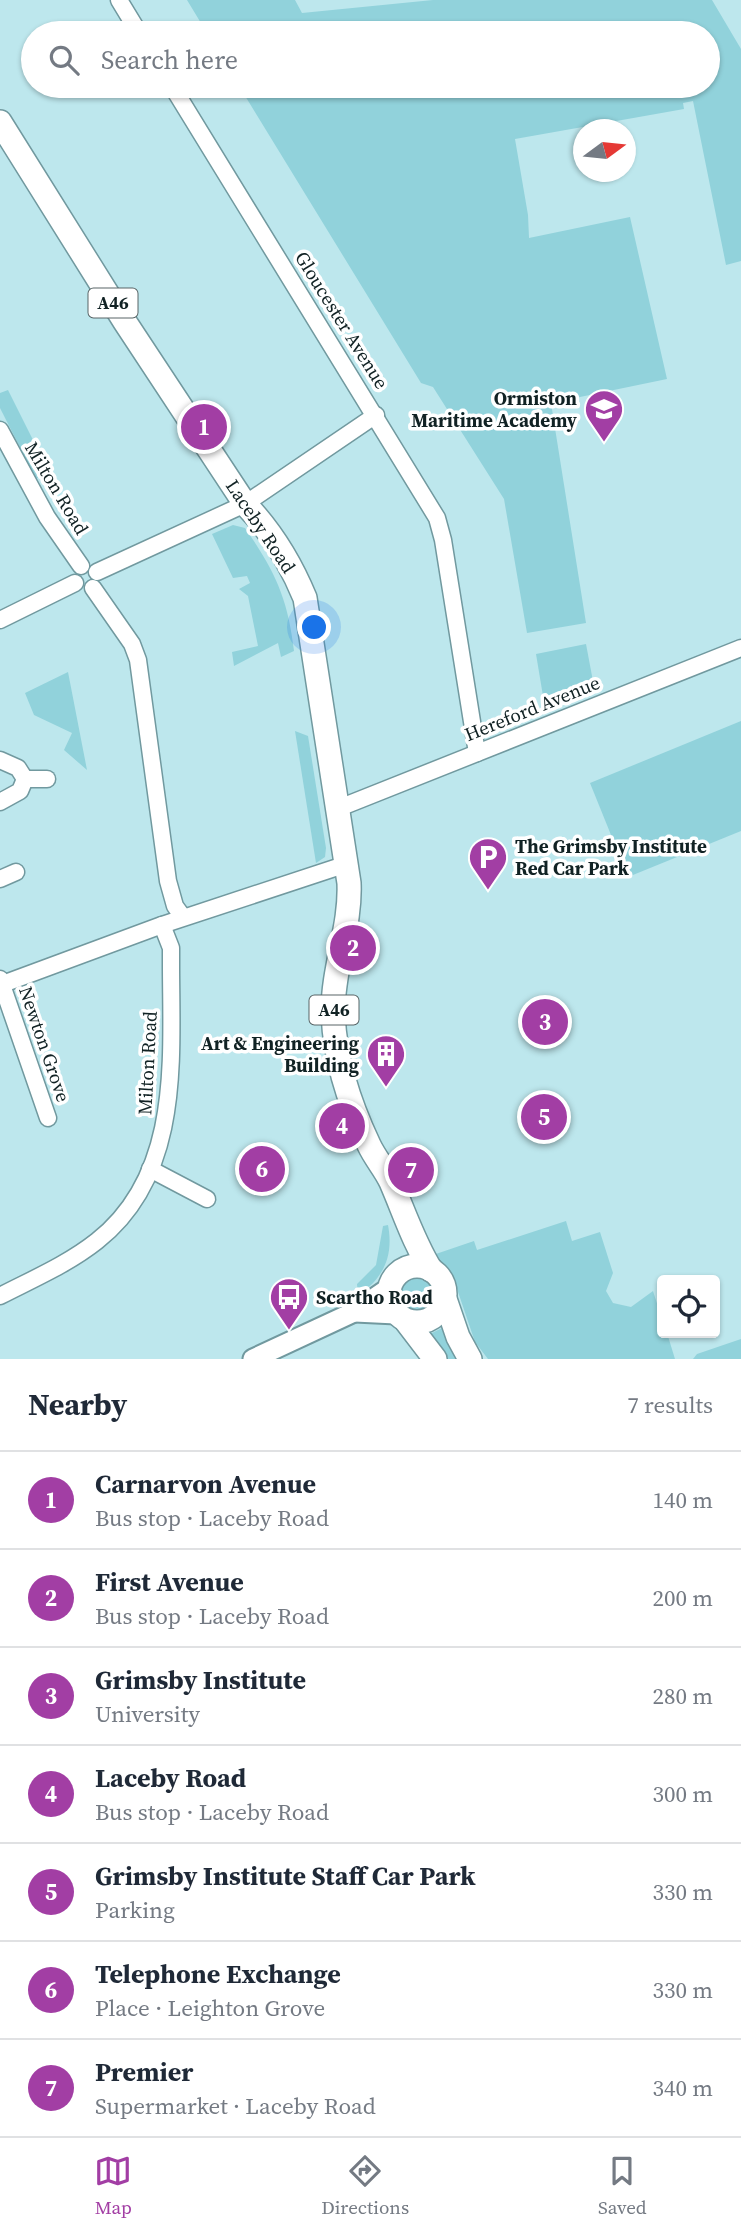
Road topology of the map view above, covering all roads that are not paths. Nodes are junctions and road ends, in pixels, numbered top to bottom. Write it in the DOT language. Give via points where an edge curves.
graph roads {
  1 [pos="119,0"];
  2 [pos="132,21"];
  3 [pos="179,98"];
  4 [pos="0,122"];
  5 [pos="376,415"];
  6 [pos="0,430"];
  7 [pos="245,504"];
  8 [pos="80,566"];
  9 [pos="95,580"];
  10 [pos="75,583"];
  11 [pos="0,620"];
  12 [pos="741,648"];
  13 [pos="477,753"];
  14 [pos="0,760"];
  15 [pos="25,779"];
  16 [pos="47,779"];
  17 [pos="0,802"];
  18 [pos="339,807"];
  19 [pos="347,864"];
  20 [pos="16,872"];
  21 [pos="0,879"];
  22 [pos="183,917"];
  23 [pos="162,925"];
  24 [pos="1,983"];
  25 [pos="48,1118"];
  26 [pos="372,1151"];
  27 [pos="150,1169"];
  28 [pos="207,1199"];
  29 [pos="431,1270"];
  30 [pos="395,1280"];
  31 [pos="0,1296"];
  32 [pos="445,1299"];
  33 [pos="354,1312"];
  34 [pos="401,1317"];
  35 [pos="253,1359"];
  36 [pos="435,1359"];
  37 [pos="470,1359"];
  1 -- 2 [label="street"];
  3 -- 5 [label="street, Gloucester Avenue"];
  4 -- 7 [label="highway, Laceby Road / A46"];
  5 -- 7 [label="street"];
  5 -- 13 [label="street, Gloucester Avenue" via="441,527"];
  6 -- 8 [label="street, Milton Road" via="47,517"];
  7 -- 9 [label="street"];
  7 -- 18 [label="highway, Laceby Road / A46" via="295,573 305,598"];
  8 -- 9 [label="street" via="90,566"];
  8 -- 10 [label="street"];
  9 -- 10 [label="street" via="84,590"];
  9 -- 22 [label="street" via="138,660 168,881"];
  10 -- 11 [label="street"];
  12 -- 13 [label="street, Hereford Avenue"];
  13 -- 18 [label="street, Hereford Avenue"];
  14 -- 15 [label="street" via="18,768"];
  15 -- 16 [label="street"];
  15 -- 17 [label="street" via="20,791"];
  18 -- 19 [label="highway, Laceby Road / A46"];
  19 -- 22 [label="street"];
  19 -- 26 [label="highway, Laceby Road / A46" via="349,906 333,1013 345,1083"];
  20 -- 21 [label="street"];
  22 -- 23 [label="street"];
  23 -- 24 [label="street"];
  23 -- 27 [label="street, Milton Road" via="171,956 171,1088 163,1133"];
  24 -- 25 [label="street, Newton Grove"];
  26 -- 29 [label="highway, Laceby Road / A46"];
  26 -- 30 [label="highway, Laceby Road / A46" via="403,1241"];
  27 -- 28 [label="street"];
  27 -- 31 [label="street, Milton Road" via="100,1239"];
  29 -- 30 [label="highway" via="419,1266"];
  29 -- 32 [label="highway, A46" via="443,1284"];
  30 -- 33 [label="main road"];
  30 -- 34 [label="highway, A46" via="390,1302"];
  32 -- 34 [label="highway" via="431,1319 416,1323"];
  32 -- 37 [label="highway, A46"];
  33 -- 34 [label="main road"];
  33 -- 35 [label="main road"];
  34 -- 36 [label="highway, A46"];
}
